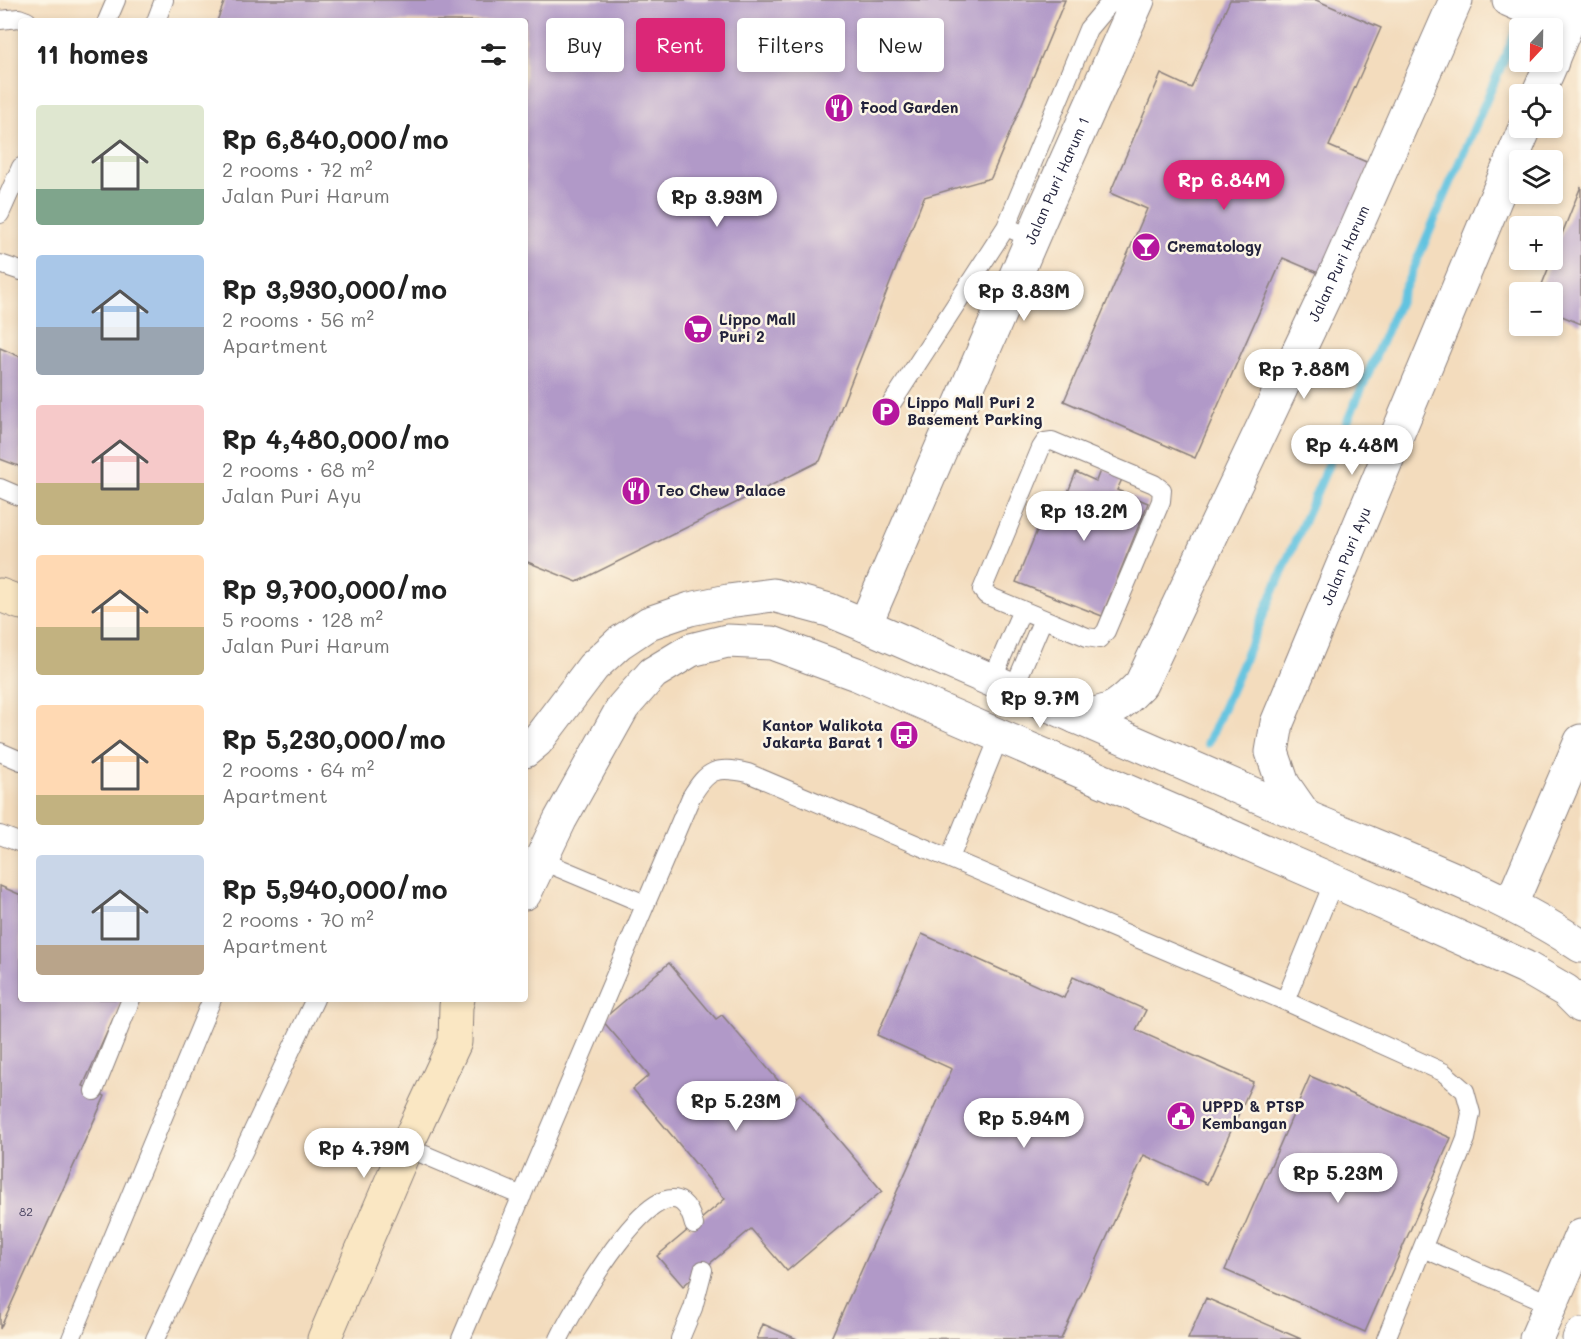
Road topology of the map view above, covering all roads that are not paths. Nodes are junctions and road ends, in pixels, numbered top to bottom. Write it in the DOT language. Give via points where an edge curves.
graph roads {
  1 [pos="116,0"];
  2 [pos="164,0"];
  3 [pos="1456,0"];
  4 [pos="1509,0"];
  5 [pos="1137,1"];
  6 [pos="1578,3"];
  7 [pos="18,18"];
  8 [pos="108,18"];
  9 [pos="157,18"];
  10 [pos="0,20"];
  11 [pos="1563,36"];
  12 [pos="1520,138"];
  13 [pos="18,174"];
  14 [pos="0,214"];
  15 [pos="1019,233"];
  16 [pos="0,264"];
  17 [pos="18,269"];
  18 [pos="886,412"];
  19 [pos="0,488"];
  20 [pos="18,496"];
  21 [pos="0,595"];
  22 [pos="18,602"];
  23 [pos="1022,610"];
  24 [pos="1043,619"];
  25 [pos="865,625"];
  26 [pos="1003,685"];
  27 [pos="1076,717"];
  28 [pos="1581,741"];
  29 [pos="997,743"];
  30 [pos="528,748"];
  31 [pos="0,752"];
  32 [pos="18,760"];
  33 [pos="1307,817"];
  34 [pos="0,835"];
  35 [pos="18,842"];
  36 [pos="950,858"];
  37 [pos="555,867"];
  38 [pos="528,890"];
  39 [pos="1329,893"];
  40 [pos="645,904"];
  41 [pos="1511,904"];
  42 [pos="1581,945"];
  43 [pos="1285,1001"];
  44 [pos="130,1002"];
  45 [pos="211,1002"];
  46 [pos="314,1002"];
  47 [pos="457,1002"];
  48 [pos="474,1002"];
  49 [pos="1581,1006"];
  50 [pos="455,1042"];
  51 [pos="94,1091"];
  52 [pos="406,1147"];
  53 [pos="522,1197"];
  54 [pos="694,1225"];
  55 [pos="1581,1235"];
  56 [pos="1423,1248"];
  57 [pos="703,1270"];
  58 [pos="1541,1299"];
  59 [pos="1581,1335"];
  60 [pos="72,1339"];
  61 [pos="154,1339"];
  62 [pos="324,1339"];
  63 [pos="461,1339"];
  64 [pos="559,1339"];
  65 [pos="680,1339"];
  66 [pos="1386,1339"];
  67 [pos="1536,1339"];
  68 [pos="1579,1339"];
  1 -- 8 [label="lane"];
  2 -- 9 [label="lane"];
  3 -- 27 [label="street, Jalan Puri Harum" via="1339,267 1140,684 1124,702 1104,713"];
  4 -- 6 [label="street" via="1534,11"];
  5 -- 15 [label="street, Jalan Puri Harum 1"];
  6 -- 11 [label="street"];
  7 -- 10 [label="lane"];
  12 -- 33 [label="street, Jalan Puri Ayu" via="1277,723 1272,752 1283,784"];
  13 -- 14 [label="lane"];
  15 -- 18 [label="lane"];
  15 -- 25 [label="street, Jalan Puri Harum 1"];
  16 -- 17 [label="lane"];
  19 -- 20 [label="lane"];
  21 -- 22 [label="main road"];
  23 -- 24 [label="lane"];
  23 -- 24 [label="lane" via="982,590 1045,442 1052,441 1162,490 1161,501 1106,631 1099,639"];
  23 -- 26 [label="lane"];
  24 -- 26 [label="lane"];
  25 -- 26 [label="street"];
  25 -- 30 [label="street" via="829,610 773,595 690,609 649,624 619,643 593,667"];
  26 -- 27 [label="street"];
  27 -- 33 [label="street"];
  28 -- 41 [label="street"];
  29 -- 36 [label="lane"];
  29 -- 37 [label="street" via="859,675 772,643 727,641 691,650 653,673 623,707 560,820"];
  29 -- 39 [label="street"];
  31 -- 32 [label="lane"];
  33 -- 41 [label="street"];
  34 -- 35 [label="lane"];
  36 -- 40 [label="lane" via="748,773 714,771 696,789"];
  36 -- 43 [label="lane"];
  37 -- 38 [label="street"];
  37 -- 40 [label="lane"];
  39 -- 43 [label="lane"];
  39 -- 49 [label="street" via="1525,967 1566,991"];
  40 -- 53 [label="lane"];
  41 -- 42 [label="street"];
  43 -- 56 [label="lane" via="1443,1072 1465,1091 1470,1113 1466,1139"];
  44 -- 51 [label="lane"];
  45 -- 60 [label="lane"];
  46 -- 61 [label="lane"];
  47 -- 50 [label="main road"];
  48 -- 50 [label="street"];
  50 -- 52 [label="main road"];
  52 -- 53 [label="lane"];
  52 -- 62 [label="main road"];
  53 -- 63 [label="lane"];
  54 -- 64 [label="lane" via="683,1201 671,1198 654,1205 606,1261"];
  55 -- 58 [label="street"];
  56 -- 58 [label="lane"];
  56 -- 66 [label="lane"];
  57 -- 65 [label="lane"];
  58 -- 67 [label="street"];
  59 -- 68 [label="street"];
}
